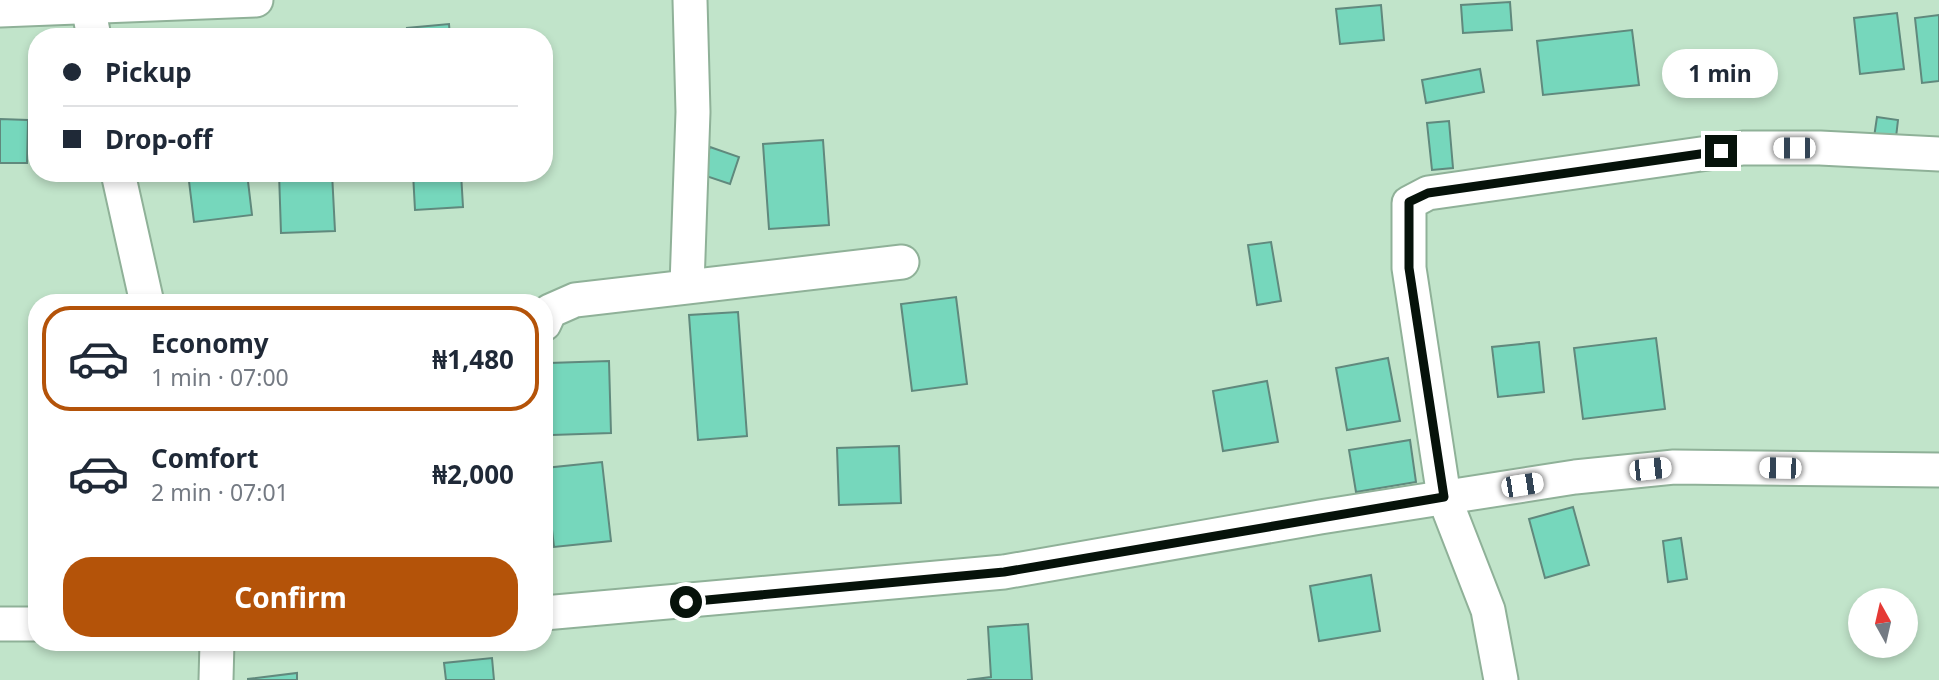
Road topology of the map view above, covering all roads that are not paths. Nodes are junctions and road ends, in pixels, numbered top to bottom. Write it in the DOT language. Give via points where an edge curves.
graph roads {
  1 [pos="256,0"];
  2 [pos="690,0"];
  3 [pos="0,10"];
  4 [pos="91,21"];
  5 [pos="1939,154"];
  6 [pos="120,182"];
  7 [pos="902,262"];
  8 [pos="687,285"];
  9 [pos="145,294"];
  10 [pos="553,310"];
  11 [pos="1939,470"];
  12 [pos="1444,497"];
  13 [pos="553,612"];
  14 [pos="0,624"];
  15 [pos="28,624"];
  16 [pos="217,651"];
  17 [pos="215,680"];
  18 [pos="1501,680"];
  1 -- 4 [label="street"];
  2 -- 8 [label="street" via="693,112"];
  3 -- 4 [label="street"];
  5 -- 12 [label="street" via="1743,148 1428,193 1409,202 1409,268"];
  6 -- 9 [label="street"];
  7 -- 8 [label="street"];
  8 -- 10 [label="street" via="575,300"];
  11 -- 12 [label="street" via="1674,467"];
  12 -- 13 [label="street" via="1004,572"];
  12 -- 18 [label="street" via="1488,610"];
  14 -- 15 [label="street"];
  16 -- 17 [label="street"];
}
